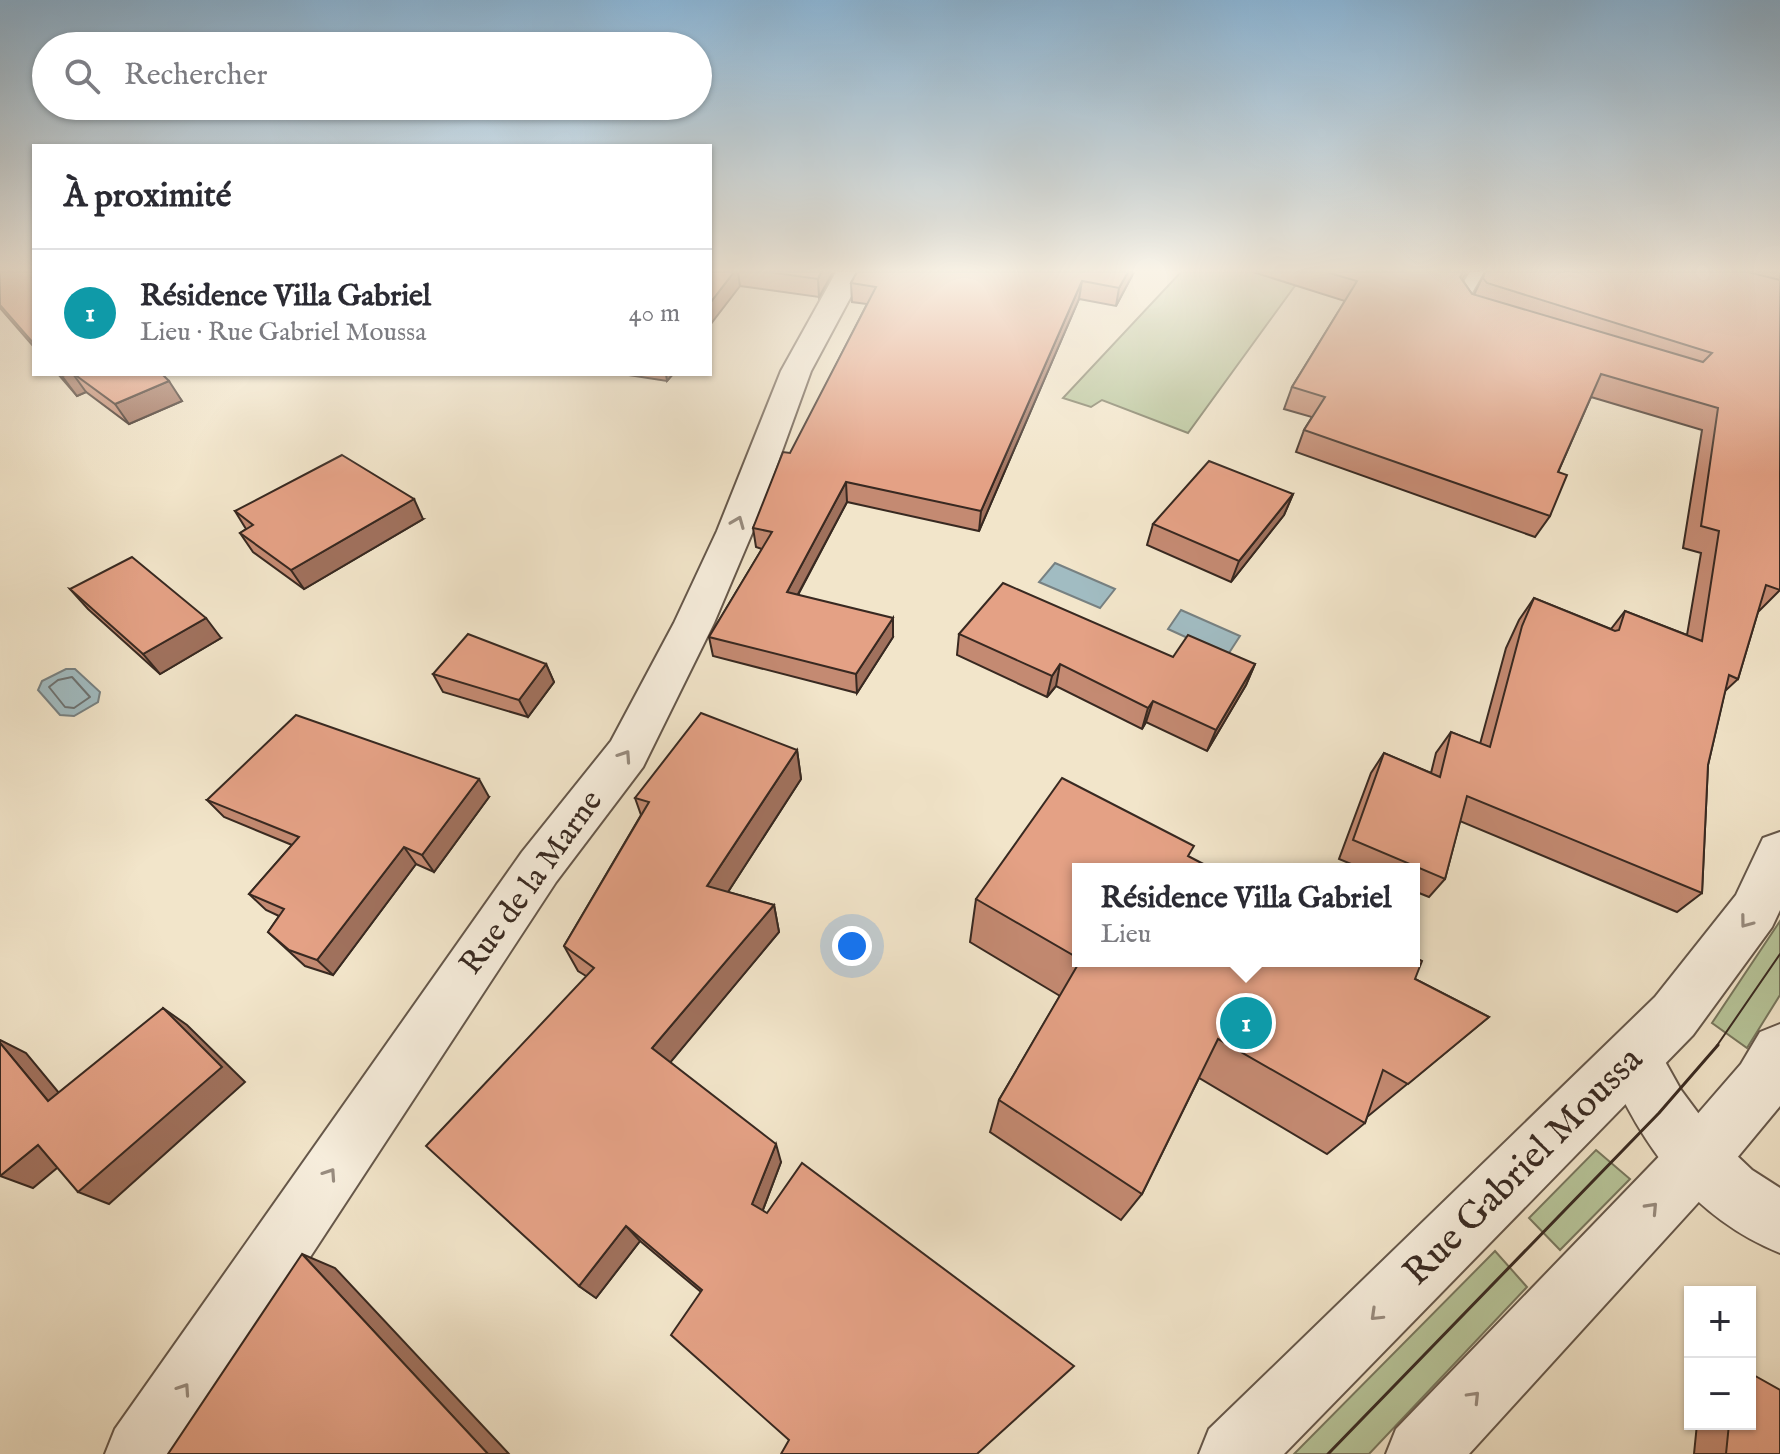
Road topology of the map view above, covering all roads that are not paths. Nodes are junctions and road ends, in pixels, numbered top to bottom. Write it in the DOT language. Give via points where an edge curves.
graph roads {
  1 [pos="813,340"];
  2 [pos="1780,853"];
  3 [pos="1780,1052"];
  4 [pos="1633,1060"];
  5 [pos="1696,1161"];
  6 [pos="1780,1222"];
  7 [pos="140,1454"];
  8 [pos="1234,1454"];
  9 [pos="1421,1454"];
  7 -- 1 [label="street, Rue de la Marne, one-way" via="539,867 627,754 694,623"];
  2 -- 4 [label="street, Rue Gabriel Moussa, one-way" via="1754,911 1687,1001"];
  3 -- 5 [label="street" via="1761,1084"];
  4 -- 5 [label="street" via="1659,1113"];
  4 -- 8 [label="street, Rue Gabriel Moussa, one-way"];
  5 -- 6 [label="street" via="1751,1208"];
  9 -- 5 [label="street, one-way"];
}
